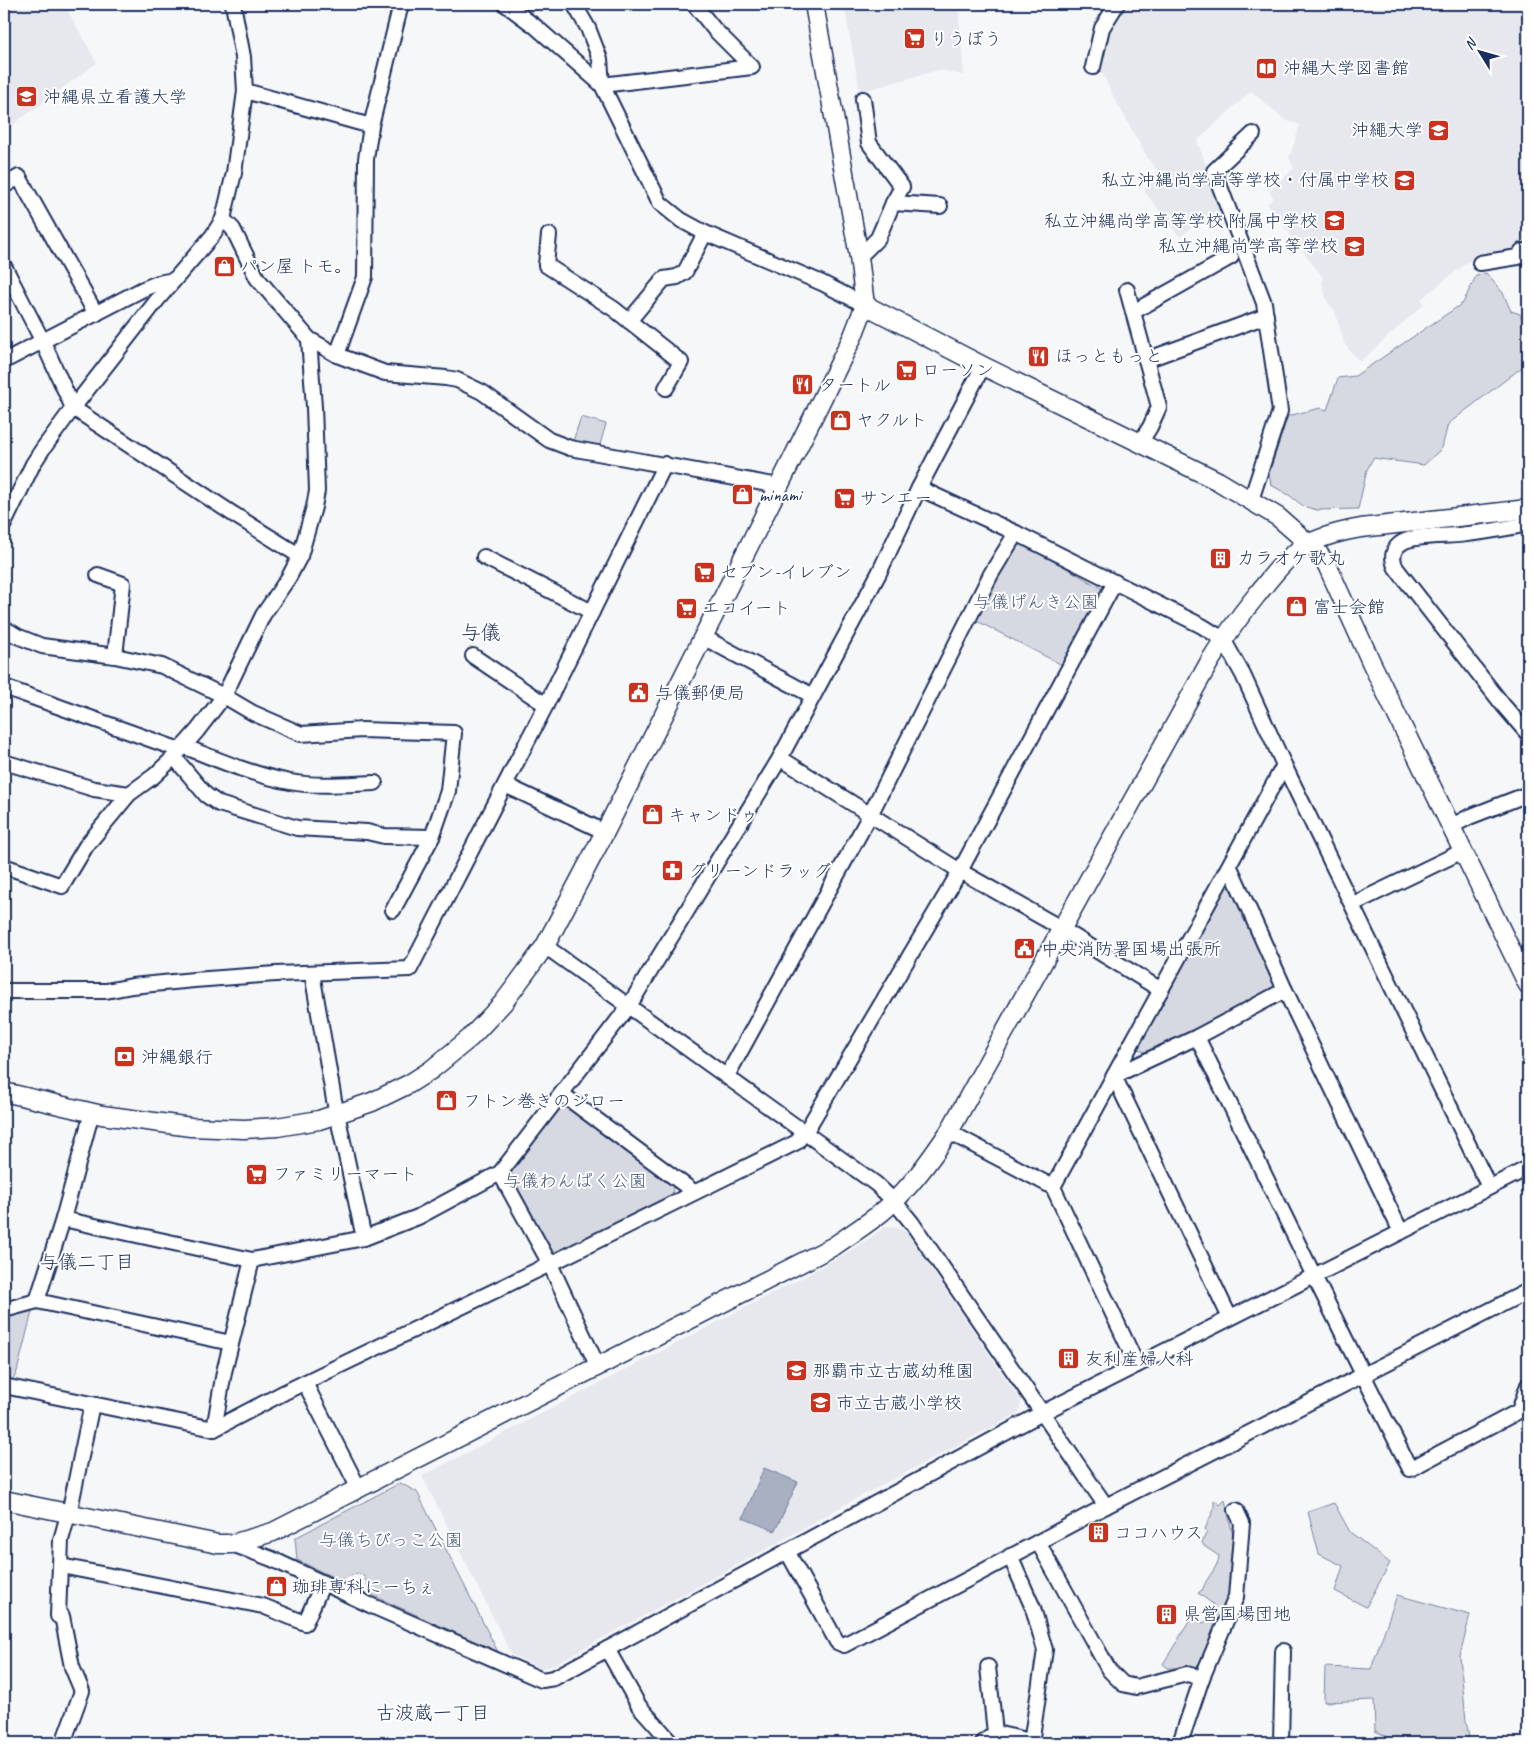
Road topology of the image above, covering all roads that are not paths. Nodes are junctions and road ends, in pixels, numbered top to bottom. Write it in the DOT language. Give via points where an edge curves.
graph roads {
  1 [pos="232,4"];
  2 [pos="401,4"];
  3 [pos="506,4"];
  4 [pos="574,4"];
  5 [pos="694,4"];
  6 [pos="814,4"];
  7 [pos="1117,4"];
  8 [pos="1093,66"];
  9 [pos="602,85"];
  10 [pos="245,91"];
  11 [pos="863,99"];
  12 [pos="371,126"];
  13 [pos="1254,134"];
  14 [pos="4,186"];
  15 [pos="893,203"];
  16 [pos="940,206"];
  17 [pos="223,219"];
  18 [pos="705,233"];
  19 [pos="549,235"];
  20 [pos="1528,251"];
  21 [pos="859,257"];
  22 [pos="1230,257"];
  23 [pos="1480,264"];
  24 [pos="4,266"];
  25 [pos="174,280"];
  26 [pos="1127,290"];
  27 [pos="865,306"];
  28 [pos="1133,312"];
  29 [pos="96,314"];
  30 [pos="1266,316"];
  31 [pos="629,321"];
  32 [pos="309,339"];
  33 [pos="43,342"];
  34 [pos="337,355"];
  35 [pos="1146,360"];
  36 [pos="4,362"];
  37 [pos="983,366"];
  38 [pos="666,388"];
  39 [pos="73,408"];
  40 [pos="1140,443"];
  41 [pos="665,464"];
  42 [pos="779,486"];
  43 [pos="919,488"];
  44 [pos="1251,500"];
  45 [pos="1528,510"];
  46 [pos="4,524"];
  47 [pos="1528,524"];
  48 [pos="1016,533"];
  49 [pos="1309,543"];
  50 [pos="300,556"];
  51 [pos="484,557"];
  52 [pos="98,575"];
  53 [pos="1115,582"];
  54 [pos="592,612"];
  55 [pos="4,628"];
  56 [pos="703,638"];
  57 [pos="1223,639"];
  58 [pos="115,656"];
  59 [pos="472,656"];
  60 [pos="4,687"];
  61 [pos="224,696"];
  62 [pos="813,696"];
  63 [pos="546,705"];
  64 [pos="1528,734"];
  65 [pos="179,751"];
  66 [pos="780,758"];
  67 [pos="4,762"];
  68 [pos="1284,766"];
  69 [pos="375,783"];
  70 [pos="505,785"];
  71 [pos="129,794"];
  72 [pos="1528,794"];
  73 [pos="870,815"];
  74 [pos="1452,826"];
  75 [pos="605,832"];
  76 [pos="432,837"];
  77 [pos="1464,851"];
  78 [pos="4,866"];
  79 [pos="1230,867"];
  80 [pos="960,871"];
  81 [pos="1353,904"];
  82 [pos="392,910"];
  83 [pos="1062,930"];
  84 [pos="545,946"];
  85 [pos="312,973"];
  86 [pos="1528,985"];
  87 [pos="1161,990"];
  88 [pos="1285,990"];
  89 [pos="4,991"];
  90 [pos="628,1006"];
  91 [pos="1197,1037"];
  92 [pos="726,1076"];
  93 [pos="1114,1076"];
  94 [pos="4,1092"];
  95 [pos="562,1094"];
  96 [pos="92,1112"];
  97 [pos="337,1114"];
  98 [pos="805,1132"];
  99 [pos="949,1132"];
  100 [pos="1528,1168"];
  101 [pos="500,1172"];
  102 [pos="1053,1187"];
  103 [pos="1489,1187"];
  104 [pos="694,1192"];
  105 [pos="894,1201"];
  106 [pos="63,1219"];
  107 [pos="1402,1232"];
  108 [pos="364,1238"];
  109 [pos="252,1260"];
  110 [pos="550,1264"];
  111 [pos="1314,1276"];
  112 [pos="1528,1291"];
  113 [pos="37,1301"];
  114 [pos="4,1310"];
  115 [pos="1230,1318"];
  116 [pos="231,1343"];
  117 [pos="1137,1365"];
  118 [pos="598,1367"];
  119 [pos="1364,1374"];
  120 [pos="305,1383"];
  121 [pos="1528,1385"];
  122 [pos="4,1386"];
  123 [pos="92,1404"];
  124 [pos="1042,1413"];
  125 [pos="214,1429"];
  126 [pos="359,1488"];
  127 [pos="4,1500"];
  128 [pos="1106,1506"];
  129 [pos="1236,1510"];
  130 [pos="68,1514"];
  131 [pos="273,1532"];
  132 [pos="1038,1542"];
  133 [pos="232,1544"];
  134 [pos="787,1551"];
  135 [pos="1010,1556"];
  136 [pos="272,1559"];
  137 [pos="61,1566"];
  138 [pos="323,1583"];
  139 [pos="607,1649"];
  140 [pos="1283,1651"];
  141 [pos="988,1667"];
  142 [pos="1202,1678"];
  143 [pos="995,1733"];
  144 [pos="1031,1742"];
  145 [pos="63,1743"];
  146 [pos="672,1743"];
  147 [pos="983,1743"];
  148 [pos="1180,1743"];
  149 [pos="1281,1743"];
  1 -- 10 [label="street" via="243,57"];
  2 -- 12 [label="street"];
  3 -- 9 [label="street"];
  4 -- 9 [label="street" via="600,59"];
  5 -- 9 [label="street" via="752,67"];
  6 -- 21 [label="street"];
  7 -- 8 [label="street" via="1102,28"];
  9 -- 18 [label="street" via="660,203"];
  10 -- 12 [label="street"];
  10 -- 17 [label="street" via="234,173"];
  11 -- 15 [label="street" via="869,143 902,187"];
  12 -- 34 [label="street" via="366,159 365,277"];
  13 -- 30 [label="street" via="1214,171 1264,303"];
  14 -- 29 [label="street" via="20,177"];
  15 -- 16 [label="street"];
  15 -- 21 [label="street" via="878,238"];
  17 -- 25 [label="street" via="205,246"];
  17 -- 32 [label="street" via="233,229 257,278"];
  18 -- 27 [label="street" via="822,283"];
  18 -- 31 [label="street" via="685,272 664,280"];
  19 -- 31 [label="street" via="546,265"];
  20 -- 23 [label="street" via="1522,251 1518,257"];
  21 -- 27 [label="street"];
  22 -- 28 [label="street"];
  24 -- 33 [label="street"];
  25 -- 29 [label="street" via="143,289"];
  25 -- 39 [label="street"];
  26 -- 28 [label="street"];
  27 -- 37 [label="street"];
  27 -- 42 [label="street"];
  28 -- 35 [label="street"];
  29 -- 33 [label="street"];
  30 -- 35 [label="street"];
  30 -- 44 [label="street" via="1280,411"];
  31 -- 38 [label="street" via="681,362"];
  32 -- 34 [label="street"];
  32 -- 50 [label="street" via="316,491"];
  33 -- 36 [label="street"];
  33 -- 39 [label="street"];
  34 -- 41 [label="street" via="385,373 457,380 482,392 549,440 570,448"];
  35 -- 40 [label="street" via="1158,407"];
  37 -- 40 [label="street"];
  37 -- 43 [label="street"];
  39 -- 46 [label="street" via="33,464"];
  39 -- 50 [label="street"];
  40 -- 44 [label="street"];
  41 -- 42 [label="street"];
  41 -- 54 [label="street"];
  42 -- 56 [label="street"];
  43 -- 48 [label="street"];
  43 -- 62 [label="street" via="879,573"];
  44 -- 49 [label="street"];
  45 -- 49 [label="street" via="1361,528"];
  47 -- 64 [label="street" via="1410,539 1398,545 1393,555 1396,568"];
  48 -- 53 [label="street"];
  48 -- 73 [label="street"];
  49 -- 57 [label="street" via="1276,570"];
  49 -- 74 [label="street" via="1330,570 1372,664"];
  50 -- 61 [label="street" via="263,615"];
  51 -- 54 [label="street"];
  52 -- 58 [label="street" via="122,584"];
  53 -- 57 [label="street"];
  53 -- 80 [label="street"];
  54 -- 63 [label="street"];
  55 -- 58 [label="street" via="42,646"];
  56 -- 62 [label="street"];
  56 -- 75 [label="street"];
  57 -- 68 [label="street"];
  57 -- 83 [label="street"];
  58 -- 61 [label="street" via="162,666"];
  59 -- 63 [label="street"];
  60 -- 65 [label="street"];
  61 -- 65 [label="street"];
  61 -- 76 [label="street" via="301,734 362,730 454,733 448,790"];
  62 -- 66 [label="street"];
  63 -- 70 [label="street"];
  65 -- 69 [label="street" via="291,782"];
  65 -- 71 [label="street" via="154,776"];
  65 -- 76 [label="street" via="206,795 219,804 297,828"];
  66 -- 73 [label="street"];
  66 -- 90 [label="street"];
  67 -- 71 [label="street" via="94,789"];
  68 -- 79 [label="street"];
  68 -- 81 [label="street"];
  70 -- 75 [label="street"];
  70 -- 85 [label="street" via="410,969"];
  71 -- 78 [label="street" via="86,846 62,886"];
  72 -- 74 [label="street"];
  73 -- 80 [label="street"];
  73 -- 92 [label="street"];
  74 -- 77 [label="street"];
  75 -- 84 [label="street"];
  76 -- 82 [label="street"];
  77 -- 81 [label="street"];
  77 -- 86 [label="street"];
  79 -- 87 [label="street"];
  79 -- 88 [label="street"];
  80 -- 83 [label="street"];
  80 -- 98 [label="street"];
  81 -- 103 [label="street"];
  83 -- 87 [label="street"];
  83 -- 99 [label="street"];
  84 -- 90 [label="street"];
  84 -- 97 [label="street" via="503,1003 457,1050 403,1087"];
  85 -- 89 [label="street" via="163,983 106,991"];
  85 -- 97 [label="street"];
  87 -- 93 [label="street"];
  88 -- 91 [label="street"];
  88 -- 107 [label="street"];
  90 -- 92 [label="street"];
  90 -- 95 [label="street"];
  91 -- 93 [label="street"];
  91 -- 111 [label="street"];
  92 -- 98 [label="street"];
  93 -- 102 [label="street"];
  93 -- 115 [label="street"];
  94 -- 96 [label="street"];
  95 -- 101 [label="street"];
  95 -- 104 [label="street"];
  96 -- 97 [label="street" via="191,1127 244,1130 319,1120"];
  96 -- 106 [label="street"];
  97 -- 108 [label="street"];
  98 -- 104 [label="street" via="798,1142"];
  98 -- 105 [label="street"];
  99 -- 102 [label="street"];
  99 -- 105 [label="street"];
  100 -- 103 [label="street"];
  101 -- 108 [label="street" via="418,1216"];
  101 -- 110 [label="street"];
  102 -- 117 [label="street"];
  103 -- 107 [label="street"];
  104 -- 110 [label="street"];
  105 -- 118 [label="street" via="834,1246"];
  105 -- 124 [label="street" via="909,1218"];
  106 -- 109 [label="street"];
  106 -- 113 [label="street"];
  107 -- 111 [label="street"];
  108 -- 109 [label="street"];
  109 -- 116 [label="street"];
  110 -- 118 [label="street"];
  110 -- 120 [label="street"];
  111 -- 115 [label="street"];
  111 -- 119 [label="street"];
  112 -- 119 [label="street"];
  113 -- 114 [label="street"];
  113 -- 116 [label="street"];
  115 -- 117 [label="street"];
  116 -- 125 [label="street"];
  117 -- 124 [label="street"];
  118 -- 126 [label="street"];
  119 -- 121 [label="street" via="1410,1469 1519,1411"];
  119 -- 128 [label="street"];
  120 -- 125 [label="street"];
  120 -- 126 [label="street"];
  122 -- 123 [label="street"];
  123 -- 125 [label="street"];
  123 -- 130 [label="street"];
  124 -- 128 [label="street"];
  124 -- 134 [label="street"];
  126 -- 131 [label="street"];
  127 -- 130 [label="street"];
  128 -- 132 [label="street"];
  129 -- 142 [label="street" via="1242,1523 1236,1597"];
  130 -- 133 [label="street" via="203,1542"];
  130 -- 137 [label="street" via="61,1540"];
  131 -- 133 [label="street"];
  131 -- 136 [label="street" via="267,1543"];
  132 -- 135 [label="street"];
  132 -- 142 [label="street" via="1109,1670 1123,1684 1136,1687 1187,1674"];
  133 -- 136 [label="street"];
  134 -- 135 [label="street" via="837,1642 844,1645"];
  134 -- 139 [label="street"];
  135 -- 144 [label="street" via="1033,1608 1046,1650"];
  136 -- 138 [label="street"];
  137 -- 138 [label="street" via="263,1606 305,1623"];
  137 -- 145 [label="street" via="60,1616 72,1667 82,1691"];
  138 -- 139 [label="street" via="542,1680 554,1678"];
  139 -- 146 [label="street" via="639,1706"];
  140 -- 149 [label="street"];
  141 -- 143 [label="street"];
  142 -- 148 [label="street"];
  143 -- 144 [label="street"];
  143 -- 147 [label="street"];
}
